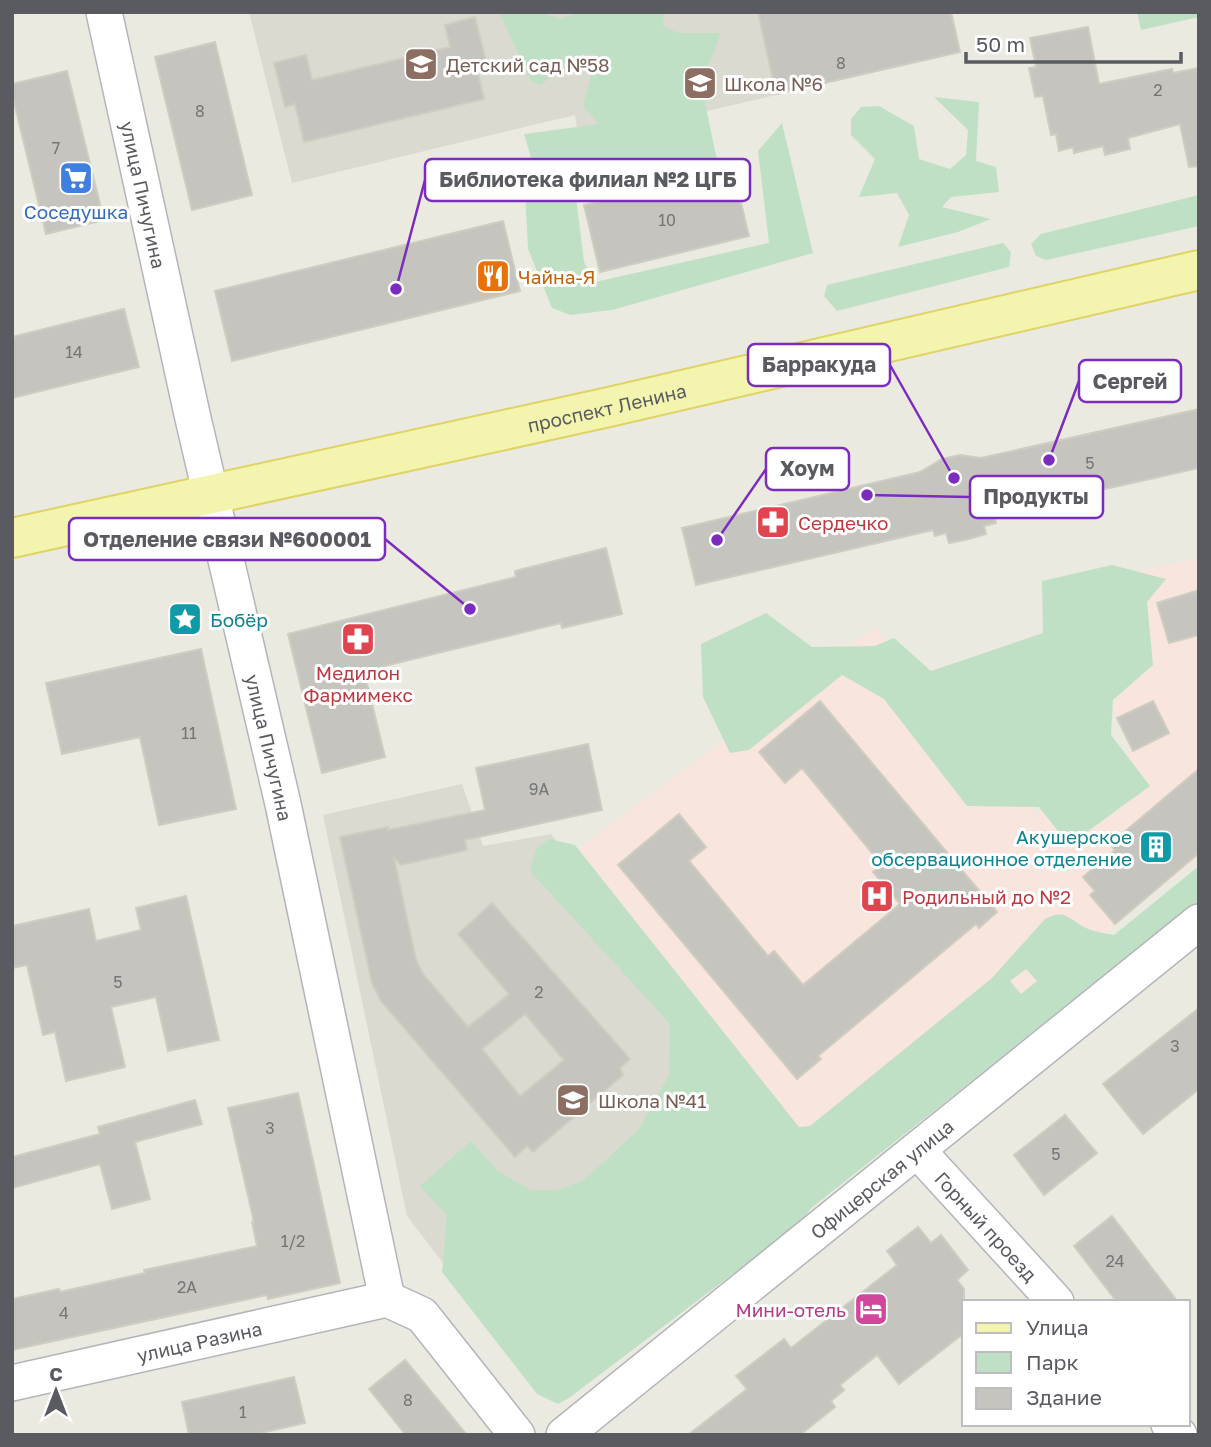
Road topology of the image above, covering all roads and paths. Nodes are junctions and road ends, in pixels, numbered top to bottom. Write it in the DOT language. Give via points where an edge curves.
graph roads {
  1 [pos="104,12"];
  2 [pos="1199,270"];
  3 [pos="211,494"];
  4 [pos="12,538"];
  5 [pos="1199,922"];
  6 [pos="917,1150"];
  7 [pos="387,1299"];
  8 [pos="1054,1300"];
  9 [pos="12,1383"];
  10 [pos="517,1435"];
  11 [pos="564,1435"];
  1 -- 3 [label="street, улица Пичугина"];
  2 -- 3 [label="main road, проспект Ленина"];
  3 -- 4 [label="main road, проспект Ленина"];
  3 -- 7 [label="street, улица Пичугина" via="283,804"];
  5 -- 6 [label="street, Офицерская улица"];
  6 -- 8 [label="street, Горный проезд"];
  6 -- 11 [label="street, Офицерская улица"];
  7 -- 9 [label="street, улица Разина"];
  7 -- 10 [label="street" via="422,1315"];
}
